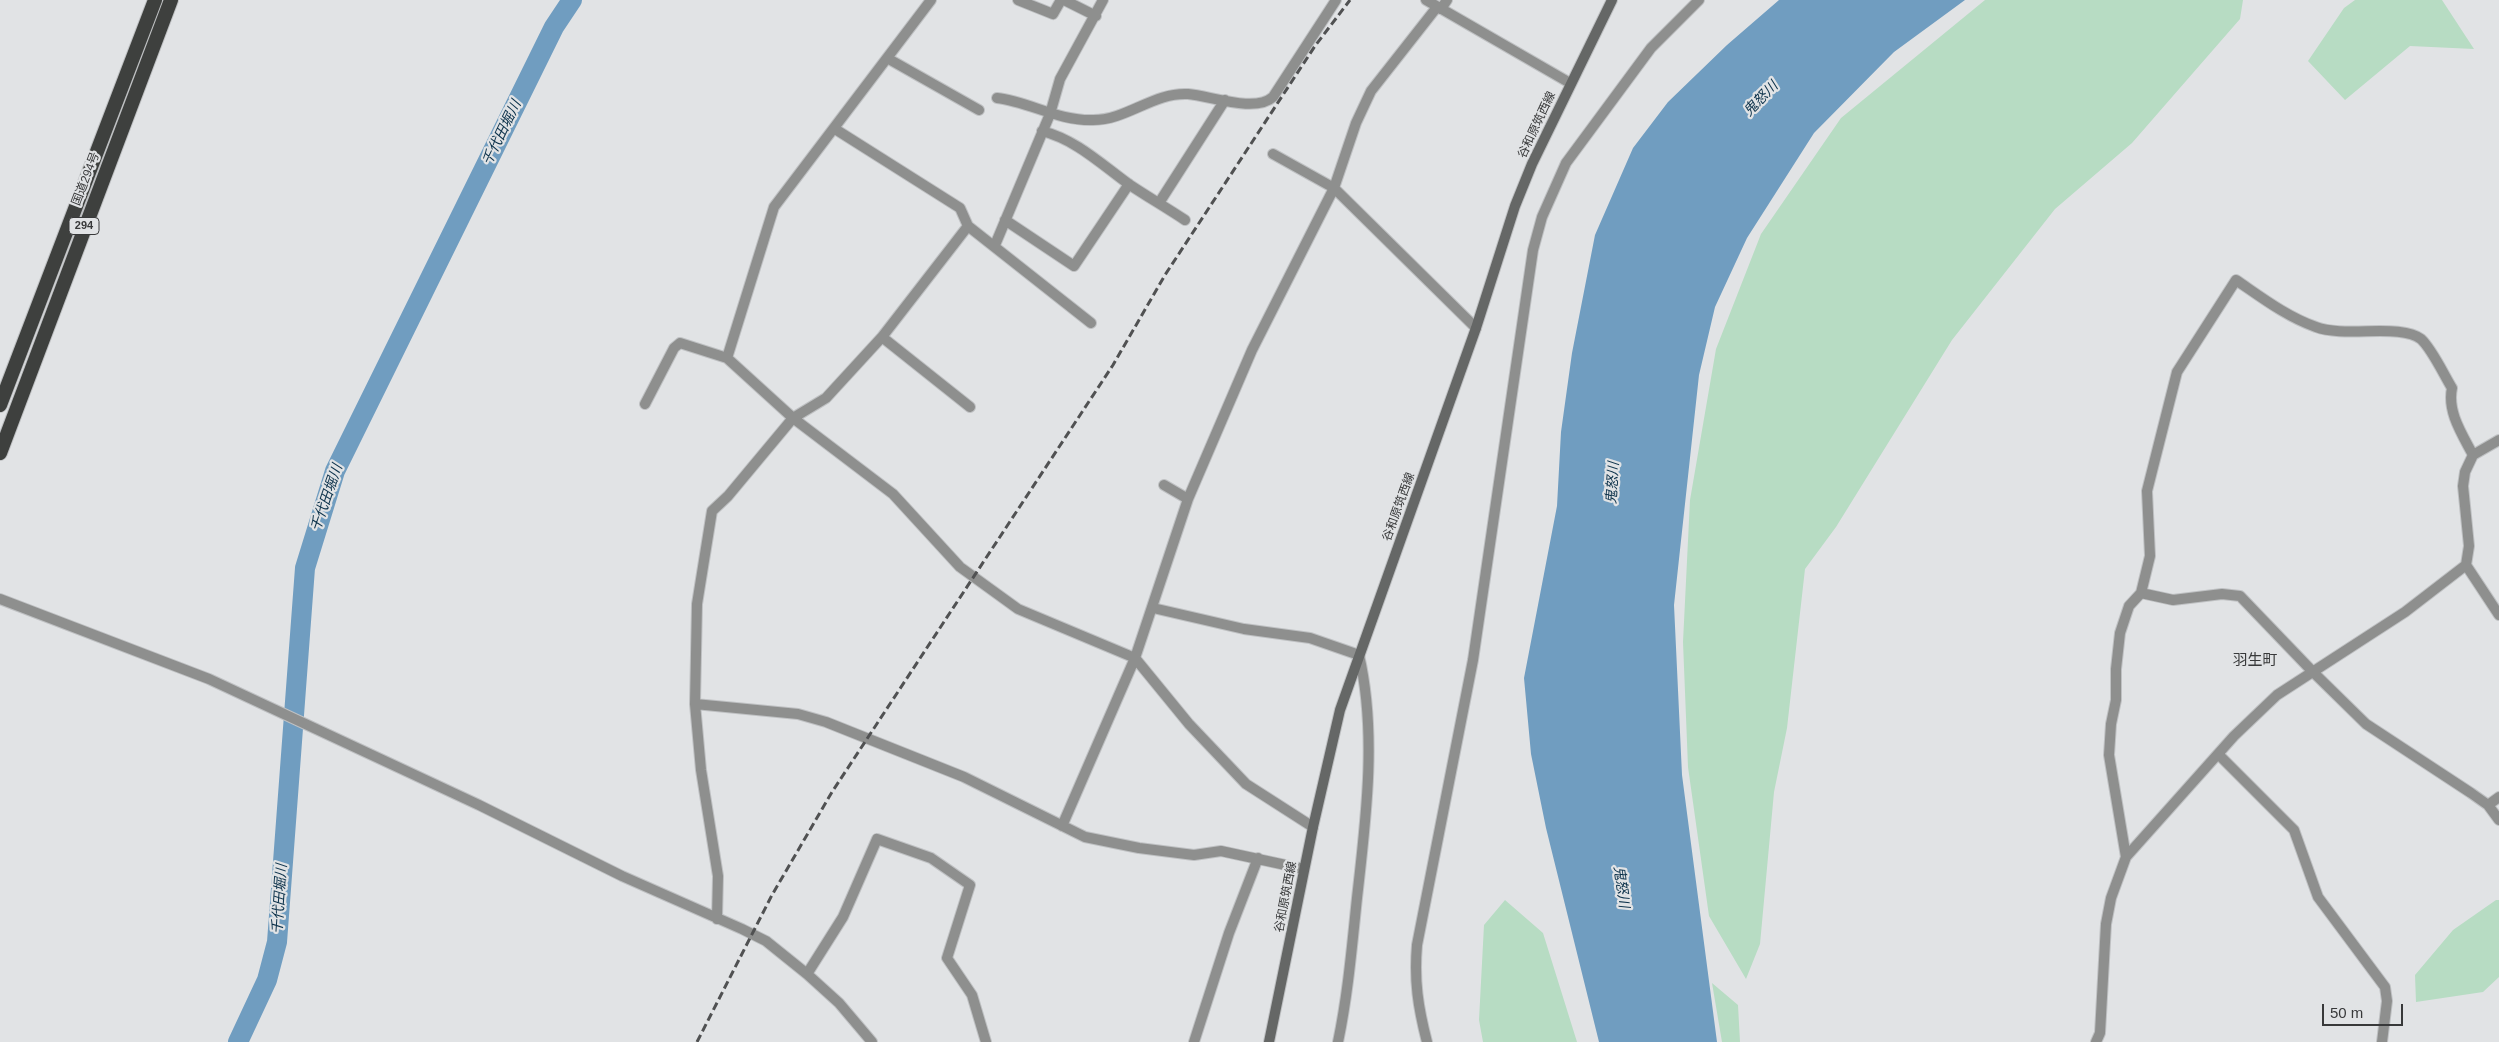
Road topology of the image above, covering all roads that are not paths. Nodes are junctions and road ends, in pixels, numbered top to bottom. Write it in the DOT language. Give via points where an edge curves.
graph roads {
  1 [pos="155,0"];
  2 [pos="171,0"];
  3 [pos="931,0"];
  4 [pos="1018,0"];
  5 [pos="1062,0"];
  6 [pos="1103,0"];
  7 [pos="1336,0"];
  8 [pos="1426,0"];
  9 [pos="1612,0"];
  10 [pos="1699,0"];
  11 [pos="1442,5"];
  12 [pos="1096,16"];
  13 [pos="887,58"];
  14 [pos="1570,83"];
  15 [pos="997,98"];
  16 [pos="1225,100"];
  17 [pos="979,110"];
  18 [pos="1050,114"];
  19 [pos="835,129"];
  20 [pos="1042,131"];
  21 [pos="1273,154"];
  22 [pos="1129,184"];
  23 [pos="1334,188"];
  24 [pos="1159,203"];
  25 [pos="1005,220"];
  26 [pos="1185,220"];
  27 [pos="968,226"];
  28 [pos="995,245"];
  29 [pos="1091,323"];
  30 [pos="1476,328"];
  31 [pos="882,337"];
  32 [pos="727,358"];
  33 [pos="645,404"];
  34 [pos="0,405"];
  35 [pos="970,407"];
  36 [pos="793,418"];
  37 [pos="2499,440"];
  38 [pos="0,453"];
  39 [pos="2474,454"];
  40 [pos="1164,485"];
  41 [pos="1188,499"];
  42 [pos="2466,565"];
  43 [pos="2141,593"];
  44 [pos="0,599"];
  45 [pos="1153,608"];
  46 [pos="2499,615"];
  47 [pos="1359,655"];
  48 [pos="1136,658"];
  49 [pos="2313,672"];
  50 [pos="694,704"];
  51 [pos="2218,754"];
  52 [pos="2499,797"];
  53 [pos="2488,805"];
  54 [pos="2499,820"];
  55 [pos="1062,826"];
  56 [pos="1313,827"];
  57 [pos="2126,857"];
  58 [pos="1258,858"];
  59 [pos="1304,869"];
  60 [pos="717,919"];
  61 [pos="807,974"];
  62 [pos="872,1042"];
  63 [pos="986,1042"];
  64 [pos="1194,1042"];
  65 [pos="1269,1042"];
  66 [pos="1338,1042"];
  67 [pos="1427,1042"];
  68 [pos="2096,1042"];
  69 [pos="2382,1042"];
  1 -- 34 [label="highway, 国道294号 / 294"];
  2 -- 38 [label="highway, 国道294号 / 294"];
  3 -- 13 [label="street"];
  4 -- 5 [label="street" via="1053,14"];
  5 -- 12 [label="street"];
  6 -- 12 [label="street"];
  7 -- 16 [label="street" via="1266,104"];
  8 -- 11 [label="street"];
  9 -- 14 [label="main road, 谷和原筑西線"];
  10 -- 67 [label="street" via="1651,48 1572,156 1556,182 1533,250 1473,660 1417,945 1414,978"];
  11 -- 14 [label="street"];
  11 -- 23 [label="street" via="1371,91 1356,123"];
  12 -- 18 [label="street" via="1060,79"];
  13 -- 17 [label="street"];
  13 -- 19 [label="street"];
  14 -- 30 [label="main road, 谷和原筑西線" via="1515,206"];
  15 -- 18 [label="street"];
  16 -- 18 [label="street" via="1188,94 1168,95 1114,117 1094,120"];
  16 -- 24 [label="street"];
  18 -- 20 [label="street"];
  19 -- 27 [label="street" via="960,208"];
  19 -- 32 [label="street" via="774,207"];
  20 -- 22 [label="street" via="1088,153"];
  20 -- 25 [label="street"];
  21 -- 23 [label="street"];
  22 -- 24 [label="street"];
  22 -- 25 [label="street" via="1074,266"];
  23 -- 30 [label="street"];
  23 -- 41 [label="street" via="1252,350"];
  24 -- 26 [label="street"];
  25 -- 28 [label="street"];
  27 -- 28 [label="street"];
  27 -- 31 [label="street"];
  28 -- 29 [label="street"];
  30 -- 47 [label="main road, 谷和原筑西線"];
  31 -- 35 [label="street"];
  31 -- 36 [label="street" via="826,398"];
  32 -- 33 [label="street" via="680,343 674,348"];
  32 -- 36 [label="street"];
  36 -- 48 [label="street" via="893,494 960,567 1018,609"];
  36 -- 50 [label="street" via="712,512 697,604"];
  37 -- 39 [label="street"];
  39 -- 42 [label="street" via="2465,472 2463,486 2469,546"];
  39 -- 43 [label="street" via="2458,426 2449,400 2452,388 2422,340 2406,331 2360,333 2316,328 2236,280 2177,372 2147,491 2150,556"];
  40 -- 41 [label="street"];
  41 -- 45 [label="street"];
  42 -- 46 [label="street"];
  42 -- 49 [label="street" via="2405,612"];
  43 -- 49 [label="street" via="2173,600 2222,594 2240,596"];
  43 -- 57 [label="street" via="2129,606 2120,633 2109,755"];
  44 -- 60 [label="street" via="209,680"];
  45 -- 47 [label="street" via="1244,629 1310,638"];
  45 -- 48 [label="street"];
  47 -- 56 [label="main road, 谷和原筑西線" via="1340,710"];
  47 -- 66 [label="street" via="1365,682 1368,752 1363,836 1346,999"];
  48 -- 55 [label="street"];
  48 -- 56 [label="street" via="1189,724 1246,784"];
  49 -- 51 [label="street" via="2277,694"];
  49 -- 53 [label="street" via="2366,724"];
  50 -- 55 [label="street" via="798,714 826,722 964,777"];
  50 -- 60 [label="street" via="718,876"];
  51 -- 57 [label="street"];
  51 -- 69 [label="street" via="2294,830 2318,897 2386,987"];
  52 -- 53 [label="street"];
  53 -- 54 [label="street"];
  55 -- 58 [label="street" via="1085,837 1139,848 1194,854 1221,851"];
  56 -- 59 [label="main road, 谷和原筑西線"];
  57 -- 68 [label="street" via="2106,924 2100,1033"];
  58 -- 59 [label="street"];
  58 -- 64 [label="street" via="1229,932"];
  59 -- 65 [label="main road, 谷和原筑西線"];
  60 -- 61 [label="street" via="766,941"];
  61 -- 62 [label="street" via="839,1003"];
  61 -- 63 [label="street" via="843,917 877,839 931,858 970,885 947,958 972,995"];
}
